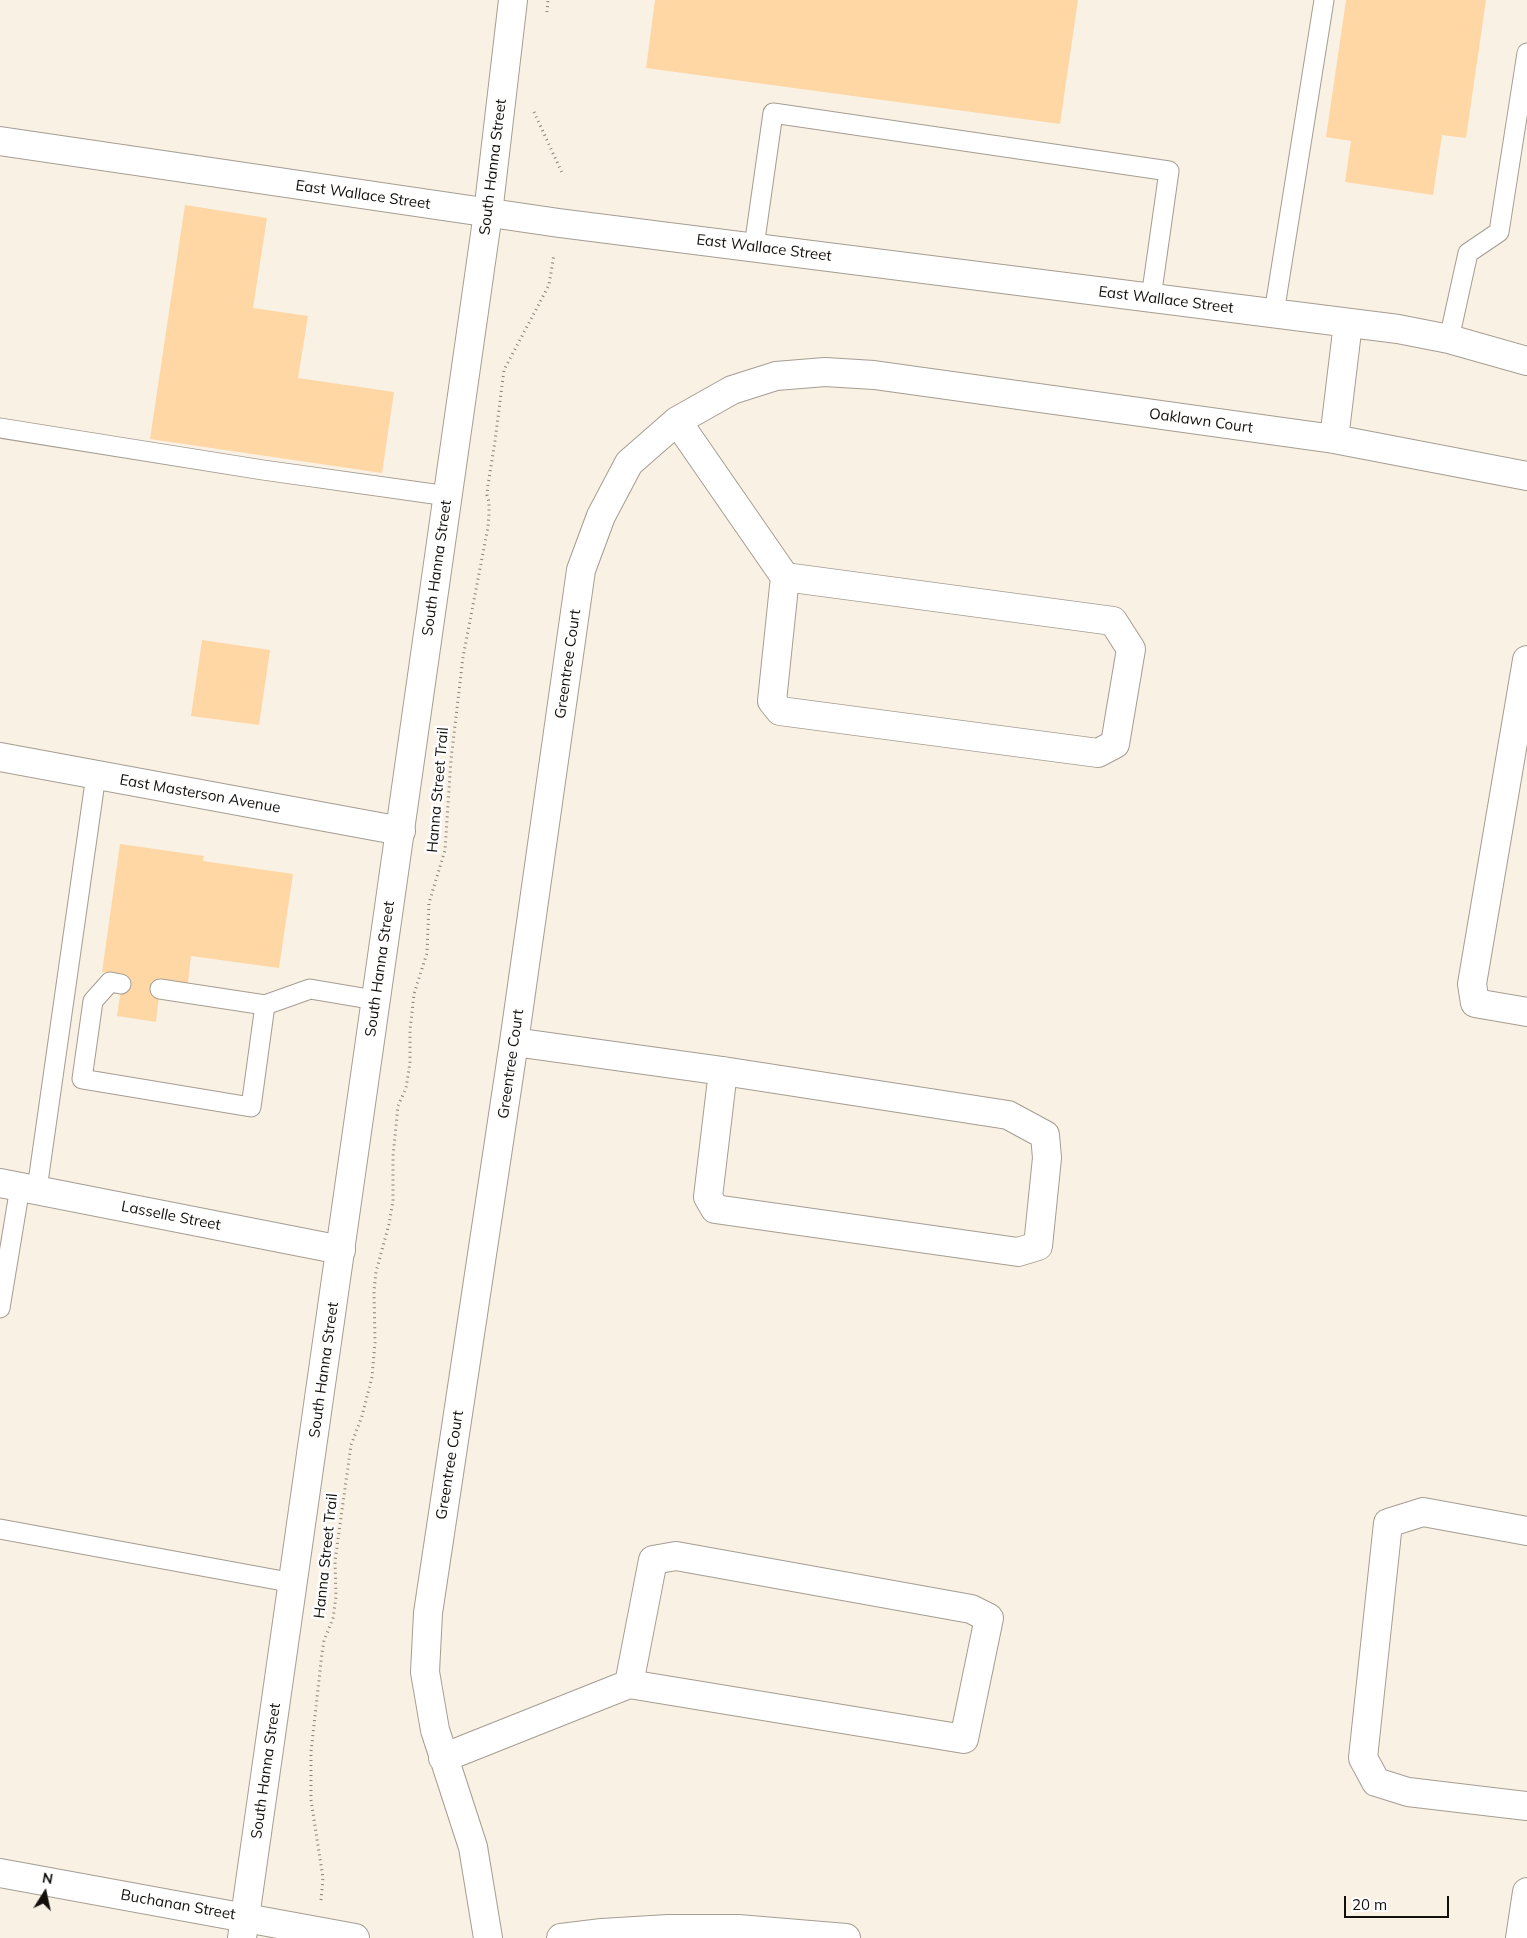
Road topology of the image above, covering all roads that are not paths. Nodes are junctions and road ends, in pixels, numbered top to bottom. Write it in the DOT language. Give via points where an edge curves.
graph roads {
  1 [pos="513,0"];
  2 [pos="1324,0"];
  3 [pos="1527,53"];
  4 [pos="0,141"];
  5 [pos="488,213"];
  6 [pos="754,247"];
  7 [pos="1151,298"];
  8 [pos="1274,313"];
  9 [pos="1348,323"];
  10 [pos="1449,339"];
  11 [pos="1527,360"];
  12 [pos="874,375"];
  13 [pos="677,421"];
  14 [pos="0,428"];
  15 [pos="1334,439"];
  16 [pos="1527,476"];
  17 [pos="448,496"];
  18 [pos="784,577"];
  19 [pos="1527,660"];
  20 [pos="0,757"];
  21 [pos="96,775"];
  22 [pos="1517,775"];
  23 [pos="401,831"];
  24 [pos="122,984"];
  25 [pos="160,989"];
  26 [pos="375,1000"];
  27 [pos="265,1005"];
  28 [pos="1527,1012"];
  29 [pos="514,1042"];
  30 [pos="724,1071"];
  31 [pos="19,1186"];
  32 [pos="341,1250"];
  33 [pos="0,1308"];
  34 [pos="0,1530"];
  35 [pos="1527,1531"];
  36 [pos="294,1583"];
  37 [pos="629,1684"];
  38 [pos="443,1758"];
  39 [pos="1527,1806"];
  40 [pos="0,1873"];
  41 [pos="1527,1892"];
  42 [pos="244,1928"];
  43 [pos="666,1933"];
  44 [pos="355,1938"];
  45 [pos="488,1938"];
  46 [pos="561,1938"];
  47 [pos="846,1938"];
  48 [pos="1520,1938"];
  1 -- 5 [label="street, South Hanna Street"];
  2 -- 8 [label="lane"];
  3 -- 10 [label="lane" via="1499,232 1468,252"];
  4 -- 5 [label="street, East Wallace Street"];
  5 -- 6 [label="street, East Wallace Street"];
  5 -- 17 [label="street, South Hanna Street"];
  6 -- 7 [label="street, East Wallace Street"];
  6 -- 7 [label="lane" via="773,114 1169,171"];
  7 -- 8 [label="street, East Wallace Street"];
  8 -- 9 [label="street, East Wallace Street"];
  9 -- 10 [label="street, East Wallace Street"];
  9 -- 15 [label="street"];
  10 -- 11 [label="street, East Wallace Street"];
  12 -- 13 [label="street, Greentree Court" via="825,372 776,376 732,390"];
  12 -- 15 [label="street, Oaklawn Court"];
  13 -- 18 [label="street"];
  13 -- 29 [label="street, Greentree Court" via="629,463 600,516 581,570"];
  14 -- 17 [label="lane"];
  15 -- 16 [label="street, Oaklawn Court"];
  17 -- 23 [label="street, South Hanna Street"];
  18 -- 18 [label="street" via="772,701 780,711 1098,753 1114,744 1131,649 1113,622"];
  19 -- 22 [label="street"];
  20 -- 21 [label="street, East Masterson Avenue"];
  21 -- 23 [label="street, East Masterson Avenue"];
  21 -- 31 [label="lane"];
  22 -- 28 [label="street" via="1472,984 1475,1002"];
  23 -- 26 [label="street, South Hanna Street"];
  24 -- 27 [label="lane" via="110,982 93,1001 82,1080 250,1107"];
  25 -- 27 [label="lane"];
  26 -- 27 [label="lane" via="310,989"];
  26 -- 32 [label="street, South Hanna Street"];
  29 -- 30 [label="street"];
  29 -- 38 [label="street, Greentree Court" via="428,1614 425,1672 434,1730"];
  30 -- 30 [label="street" via="1008,1115 1045,1135 1047,1158 1038,1246 1018,1252 715,1209 708,1197"];
  31 -- 32 [label="street, Lasselle Street"];
  31 -- 33 [label="lane"];
  32 -- 36 [label="street, South Hanna Street"];
  34 -- 36 [label="lane"];
  35 -- 39 [label="street" via="1423,1512 1388,1523 1363,1758 1376,1782 1408,1792"];
  36 -- 42 [label="street, South Hanna Street"];
  37 -- 37 [label="street" via="964,1739 989,1618 972,1609 676,1556 652,1560"];
  37 -- 38 [label="street"];
  38 -- 45 [label="street, Greentree Court" via="473,1847"];
  40 -- 42 [label="street, Buchanan Street"];
  41 -- 48 [label="street"];
  42 -- 44 [label="street, Buchanan Street" via="316,1931"];
  43 -- 46 [label="street" via="602,1933"];
  43 -- 47 [label="street" via="738,1929"];
}
